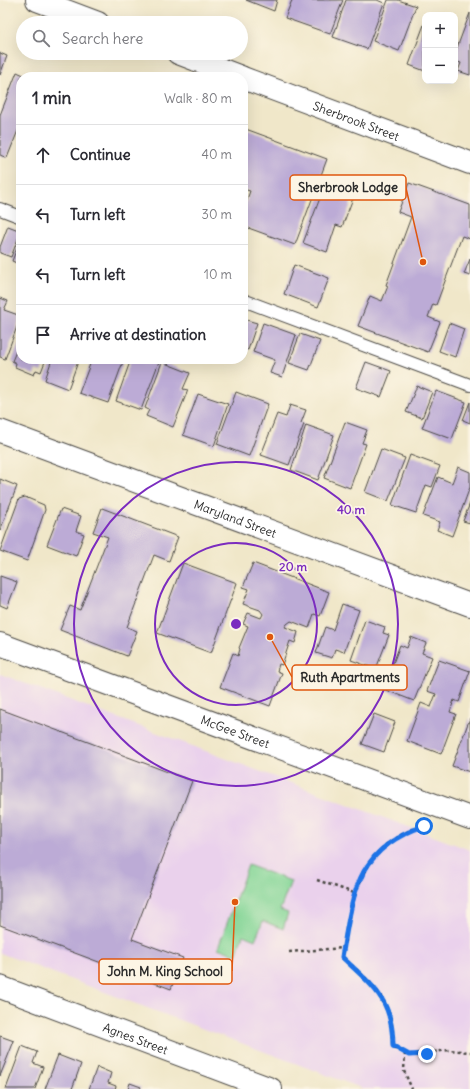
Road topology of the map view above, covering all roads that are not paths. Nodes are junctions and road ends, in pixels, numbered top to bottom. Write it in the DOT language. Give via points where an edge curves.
graph roads {
  1 [pos="37,0"];
  2 [pos="79,16"];
  3 [pos="197,60"];
  4 [pos="229,72"];
  5 [pos="248,79"];
  6 [pos="470,163"];
  7 [pos="0,209"];
  8 [pos="16,215"];
  9 [pos="248,302"];
  10 [pos="470,385"];
  11 [pos="0,431"];
  12 [pos="470,605"];
  13 [pos="0,644"];
  14 [pos="470,818"];
  15 [pos="0,987"];
  16 [pos="271,1089"];
  1 -- 2 [label="main road"];
  3 -- 4 [label="main road, Sherbrook Street"];
  5 -- 6 [label="main road, Sherbrook Street"];
  7 -- 8 [label="lane"];
  9 -- 10 [label="lane"];
  11 -- 12 [label="main road, Maryland Street"];
  13 -- 14 [label="main road, McGee Street"];
  15 -- 16 [label="main road, Agnes Street"];
}
